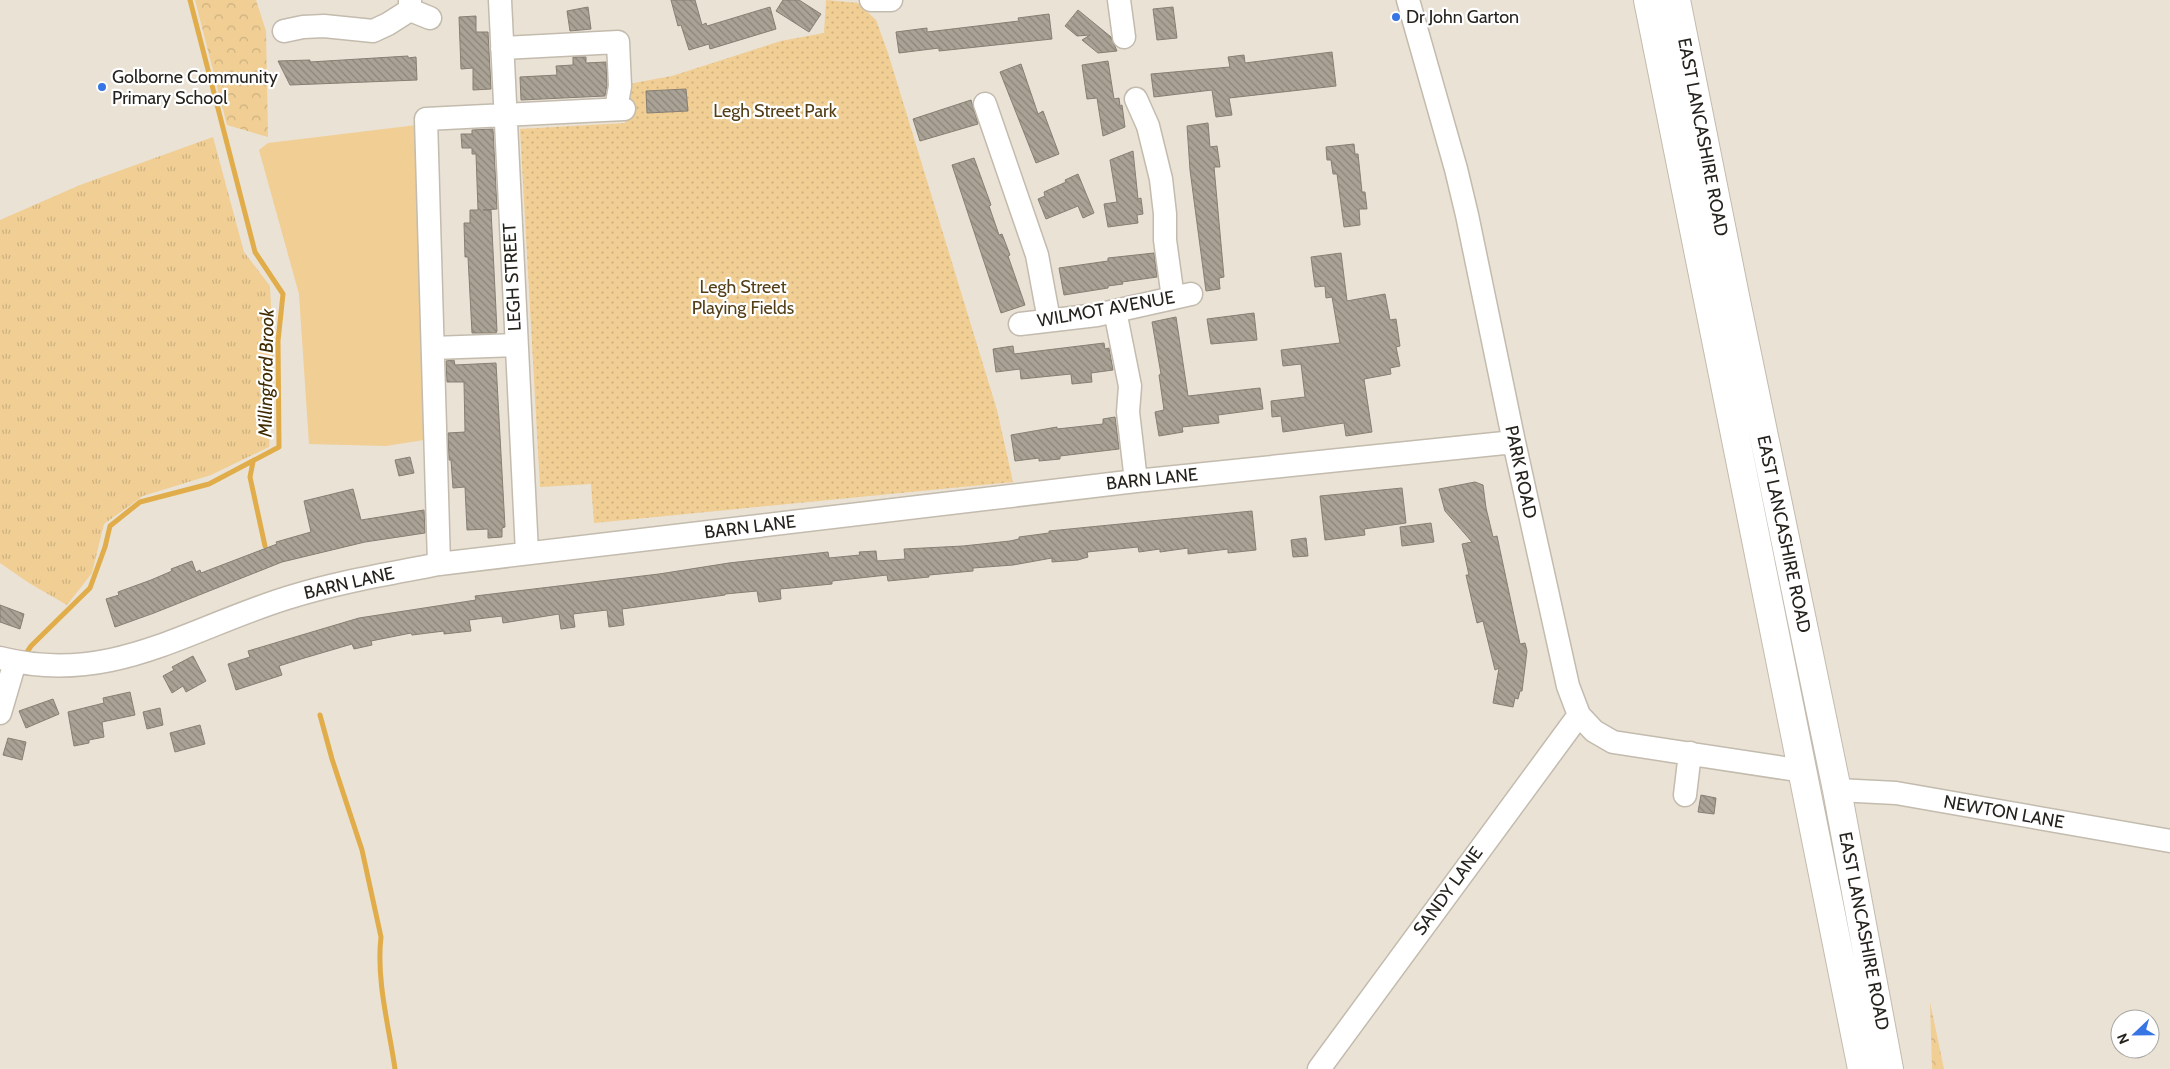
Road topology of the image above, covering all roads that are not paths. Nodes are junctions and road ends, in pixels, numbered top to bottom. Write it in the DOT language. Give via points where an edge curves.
graph roads {
  1 [pos="500,0"];
  2 [pos="871,0"];
  3 [pos="891,0"];
  4 [pos="1119,0"];
  5 [pos="1408,0"];
  6 [pos="1648,0"];
  7 [pos="1676,0"];
  8 [pos="417,9"];
  9 [pos="284,31"];
  10 [pos="1124,37"];
  11 [pos="502,48"];
  12 [pos="1136,99"];
  13 [pos="986,104"];
  14 [pos="505,115"];
  15 [pos="1115,311"];
  16 [pos="1048,320"];
  17 [pos="1020,324"];
  18 [pos="515,345"];
  19 [pos="433,348"];
  20 [pos="1514,442"];
  21 [pos="1136,481"];
  22 [pos="527,553"];
  23 [pos="439,564"];
  24 [pos="18,661"];
  25 [pos="0,713"];
  26 [pos="1579,715"];
  27 [pos="1690,753"];
  28 [pos="1803,771"];
  29 [pos="1838,790"];
  30 [pos="1685,795"];
  31 [pos="2170,841"];
  32 [pos="1319,1069"];
  33 [pos="1862,1069"];
  34 [pos="1889,1069"];
  1 -- 11 [label="street, LEGH STREET"];
  2 -- 3 [label="street"];
  4 -- 10 [label="street"];
  5 -- 20 [label="street, PARK ROAD" via="1465,206"];
  6 -- 28 [label="highway, EAST LANCASHIRE ROAD"];
  7 -- 29 [label="highway, EAST LANCASHIRE ROAD" via="1736,306"];
  8 -- 9 [label="street" via="372,31 314,26"];
  11 -- 14 [label="street, LEGH STREET"];
  11 -- 14 [label="street" via="618,42 620,86 620,109"];
  12 -- 15 [label="street, WILMOT AVENUE" via="1157,122 1165,214 1164,240 1182,296"];
  13 -- 16 [label="street" via="985,133 1037,255"];
  14 -- 18 [label="street, LEGH STREET"];
  14 -- 19 [label="street" via="426,119"];
  15 -- 16 [label="street, WILMOT AVENUE"];
  15 -- 21 [label="street" via="1130,386 1128,412"];
  16 -- 17 [label="street, WILMOT AVENUE"];
  18 -- 19 [label="street"];
  18 -- 22 [label="street, LEGH STREET"];
  19 -- 23 [label="street"];
  20 -- 21 [label="street, BARN LANE"];
  20 -- 26 [label="street, PARK ROAD" via="1564,669"];
  21 -- 22 [label="street, BARN LANE"];
  22 -- 23 [label="street, BARN LANE"];
  23 -- 24 [label="street, BARN LANE" via="345,582 286,598 112,661 63,666"];
  24 -- 25 [label="street"];
  26 -- 27 [label="street, PARK ROAD" via="1594,731 1613,742"];
  26 -- 32 [label="street, SANDY LANE"];
  27 -- 28 [label="street, PARK ROAD"];
  27 -- 30 [label="street"];
  28 -- 33 [label="highway, EAST LANCASHIRE ROAD"];
  29 -- 31 [label="street, NEWTON LANE" via="1896,793"];
  29 -- 34 [label="highway, EAST LANCASHIRE ROAD"];
}
